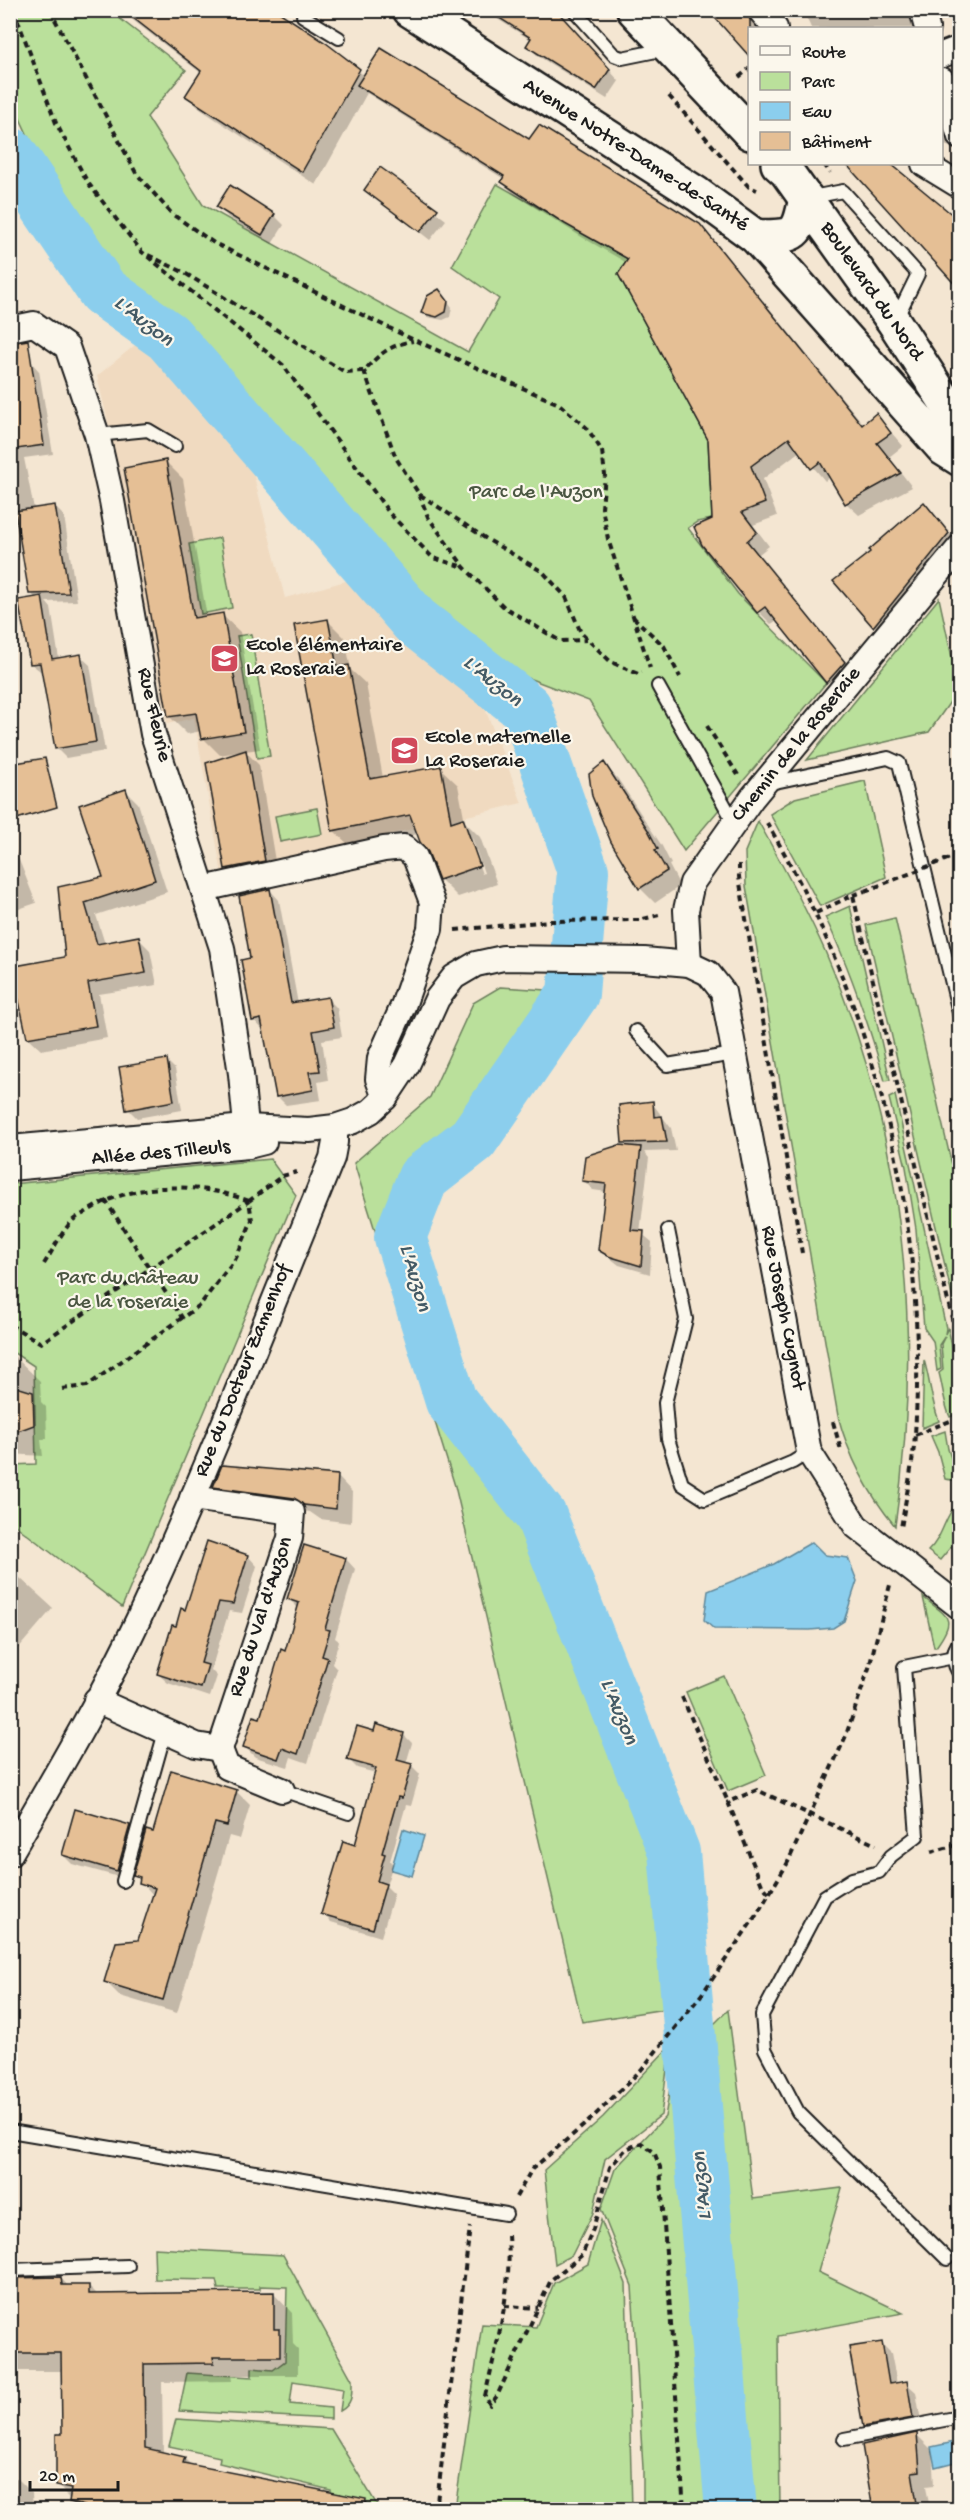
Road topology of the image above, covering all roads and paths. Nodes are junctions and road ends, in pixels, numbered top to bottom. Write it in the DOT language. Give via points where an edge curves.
graph roads {
  1 [pos="14,10"];
  2 [pos="50,10"];
  3 [pos="306,10"];
  4 [pos="410,10"];
  5 [pos="574,10"];
  6 [pos="634,10"];
  7 [pos="760,10"];
  8 [pos="783,10"];
  9 [pos="922,10"];
  10 [pos="774,27"];
  11 [pos="785,27"];
  12 [pos="927,27"];
  13 [pos="339,38"];
  14 [pos="960,48"];
  15 [pos="670,49"];
  16 [pos="943,55"];
  17 [pos="943,83"];
  18 [pos="748,131"];
  19 [pos="960,137"];
  20 [pos="779,165"];
  21 [pos="926,165"];
  22 [pos="960,186"];
  23 [pos="806,198"];
  24 [pos="756,237"];
  25 [pos="142,252"];
  26 [pos="894,322"];
  27 [pos="10,329"];
  28 [pos="414,340"];
  29 [pos="364,371"];
  30 [pos="960,424"];
  31 [pos="97,435"];
  32 [pos="176,446"];
  33 [pos="960,459"];
  34 [pos="419,494"];
  35 [pos="960,547"];
  36 [pos="464,567"];
  37 [pos="633,617"];
  38 [pos="588,640"];
  39 [pos="650,668"];
  40 [pos="658,687"];
  41 [pos="685,688"];
  42 [pos="702,718"];
  43 [pos="759,790"];
  44 [pos="734,822"];
  45 [pos="960,854"];
  46 [pos="739,860"];
  47 [pos="203,889"];
  48 [pos="853,895"];
  49 [pos="816,913"];
  50 [pos="639,920"];
  51 [pos="464,930"];
  52 [pos="689,964"];
  53 [pos="960,1017"];
  54 [pos="636,1031"];
  55 [pos="734,1054"];
  56 [pos="385,1098"];
  57 [pos="335,1126"];
  58 [pos="247,1136"];
  59 [pos="12,1152"];
  60 [pos="282,1176"];
  61 [pos="105,1200"];
  62 [pos="249,1200"];
  63 [pos="668,1230"];
  64 [pos="802,1255"];
  65 [pos="44,1264"];
  66 [pos="148,1268"];
  67 [pos="183,1318"];
  68 [pos="10,1325"];
  69 [pos="960,1353"];
  70 [pos="62,1389"];
  71 [pos="832,1418"];
  72 [pos="960,1418"];
  73 [pos="915,1435"];
  74 [pos="809,1452"];
  75 [pos="846,1459"];
  76 [pos="192,1498"];
  77 [pos="897,1557"];
  78 [pos="960,1607"];
  79 [pos="960,1641"];
  80 [pos="954,1657"];
  81 [pos="960,1674"];
  82 [pos="682,1697"];
  83 [pos="96,1700"];
  84 [pos="960,1711"];
  85 [pos="165,1732"];
  86 [pos="960,1741"];
  87 [pos="220,1749"];
  88 [pos="282,1790"];
  89 [pos="728,1802"];
  90 [pos="348,1813"];
  91 [pos="812,1814"];
  92 [pos="10,1854"];
  93 [pos="123,1881"];
  94 [pos="769,1893"];
  95 [pos="10,2131"];
  96 [pos="472,2208"];
  97 [pos="506,2214"];
  98 [pos="947,2259"];
  99 [pos="128,2266"];
  100 [pos="10,2270"];
  101 [pos="504,2306"];
  102 [pos="538,2308"];
  103 [pos="960,2417"];
  104 [pos="844,2439"];
  105 [pos="436,2510"];
  106 [pos="684,2510"];
  1 -- 25 [label="path" via="56,123 87,183"];
  2 -- 28 [label="path" via="136,173 172,214 214,243"];
  3 -- 13 [label="lane" via="303,16"];
  4 -- 24 [label="main road, Avenue Notre-Dame-de-Santé" via="697,194"];
  5 -- 15 [label="lane" via="614,55 622,58"];
  6 -- 15 [label="main road"];
  7 -- 10 [label="street"];
  8 -- 11 [label="street"];
  9 -- 12 [label="street"];
  14 -- 16 [label="street"];
  15 -- 18 [label="main road"];
  17 -- 19 [label="street"];
  20 -- 23 [label="main road, Boulevard du Nord"];
  21 -- 22 [label="street"];
  23 -- 24 [label="main road" via="796,231 787,236"];
  23 -- 26 [label="main road, Boulevard du Nord"];
  23 -- 26 [label="lane" via="843,191 918,274"];
  24 -- 33 [label="main road, Avenue Notre-Dame-de-Santé" via="944,448"];
  25 -- 29 [label="path" via="183,272 345,372"];
  25 -- 36 [label="path" via="283,365 390,514 433,558"];
  26 -- 30 [label="main road, Boulevard du Nord"];
  27 -- 31 [label="street, Rue Fleurie" via="34,324 67,347"];
  28 -- 29 [label="path" via="394,345"];
  28 -- 37 [label="path" via="559,404 587,428 602,451 602,508"];
  29 -- 34 [label="path" via="396,458"];
  31 -- 32 [label="lane" via="148,430"];
  31 -- 47 [label="street, Rue Fleurie" via="153,734"];
  34 -- 36 [label="path" via="428,517"];
  34 -- 38 [label="path" via="543,572 566,597 581,633"];
  35 -- 43 [label="street, Chemin de la Roseraie"];
  36 -- 38 [label="path" via="504,607 560,641"];
  37 -- 39 [label="path"];
  37 -- 41 [label="path" via="664,646"];
  38 -- 39 [label="path" via="611,662 638,674"];
  39 -- 40 [label="path"];
  40 -- 44 [label="lane"];
  42 -- 43 [label="path"];
  43 -- 44 [label="street, Chemin de la Roseraie"];
  43 -- 49 [label="path" via="787,858"];
  43 -- 53 [label="lane" via="776,782 888,758 899,764"];
  44 -- 52 [label="street, Chemin de la Roseraie" via="692,883 687,910"];
  45 -- 48 [label="path, bridge"];
  46 -- 64 [label="path"];
  47 -- 56 [label="street" via="384,849 404,847 415,857 432,902 430,930 380,1058 378,1079"];
  47 -- 58 [label="street, Rue Fleurie" via="222,948 242,1074"];
  48 -- 49 [label="path"];
  48 -- 69 [label="path"];
  49 -- 73 [label="path" via="859,1023 882,1094 899,1169 911,1250 917,1366"];
  50 -- 51 [label="path" via="549,921"];
  52 -- 55 [label="street, Rue Joseph Cugnot" via="708,973 723,992"];
  52 -- 56 [label="street" via="503,958 476,964 454,977 437,999 406,1065"];
  54 -- 55 [label="lane" via="667,1065"];
  55 -- 74 [label="street, Rue Joseph Cugnot"];
  56 -- 57 [label="street" via="371,1111"];
  57 -- 58 [label="street, Allée des Tilleuls"];
  57 -- 76 [label="street, Rue du Docteur Zamenhof" via="332,1158"];
  58 -- 59 [label="street, Allée des Tilleuls"];
  60 -- 62 [label="path"];
  61 -- 62 [label="path" via="146,1189 226,1192"];
  61 -- 65 [label="path" via="72,1220"];
  61 -- 66 [label="path"];
  62 -- 66 [label="path"];
  62 -- 67 [label="path" via="252,1220 236,1258 200,1305"];
  63 -- 74 [label="lane" via="686,1319 665,1403 668,1438 682,1484 705,1499"];
  66 -- 67 [label="path"];
  66 -- 68 [label="path" via="41,1343"];
  67 -- 70 [label="path" via="87,1386"];
  71 -- 75 [label="path"];
  72 -- 73 [label="path"];
  73 -- 77 [label="path"];
  74 -- 77 [label="street, Rue Joseph Cugnot" via="856,1526"];
  76 -- 83 [label="street, Rue du Docteur Zamenhof" via="138,1620"];
  76 -- 87 [label="street, Rue du Val d'Auzon" via="292,1512 290,1538"];
  77 -- 78 [label="street, Rue Joseph Cugnot"];
  77 -- 91 [label="path" via="862,1688"];
  79 -- 80 [label="lane"];
  80 -- 81 [label="lane"];
  80 -- 98 [label="lane" via="904,1667 918,1836 891,1856 879,1872 852,1879 825,1896 762,2015 765,2049 798,2112"];
  82 -- 89 [label="path"];
  83 -- 85 [label="street"];
  83 -- 92 [label="street, Rue du Docteur Zamenhof"];
  84 -- 86 [label="path" via="953,1713"];
  85 -- 87 [label="street" via="196,1746"];
  85 -- 93 [label="lane"];
  87 -- 88 [label="street" via="227,1767"];
  88 -- 90 [label="lane"];
  89 -- 91 [label="path" via="757,1790"];
  89 -- 94 [label="path" via="762,1885"];
  91 -- 94 [label="path"];
  94 -- 97 [label="path" via="702,1994 641,2070 532,2169"];
  95 -- 96 [label="lane"];
  96 -- 97 [label="lane"];
  96 -- 105 [label="path"];
  97 -- 101 [label="path" via="509,2255"];
  99 -- 100 [label="lane"];
  101 -- 102 [label="path"];
  101 -- 102 [label="path" via="485,2396 490,2405"];
  102 -- 106 [label="path" via="551,2280 582,2255 610,2167 627,2149 641,2143 654,2152 660,2167"];
  103 -- 104 [label="lane"];
}
